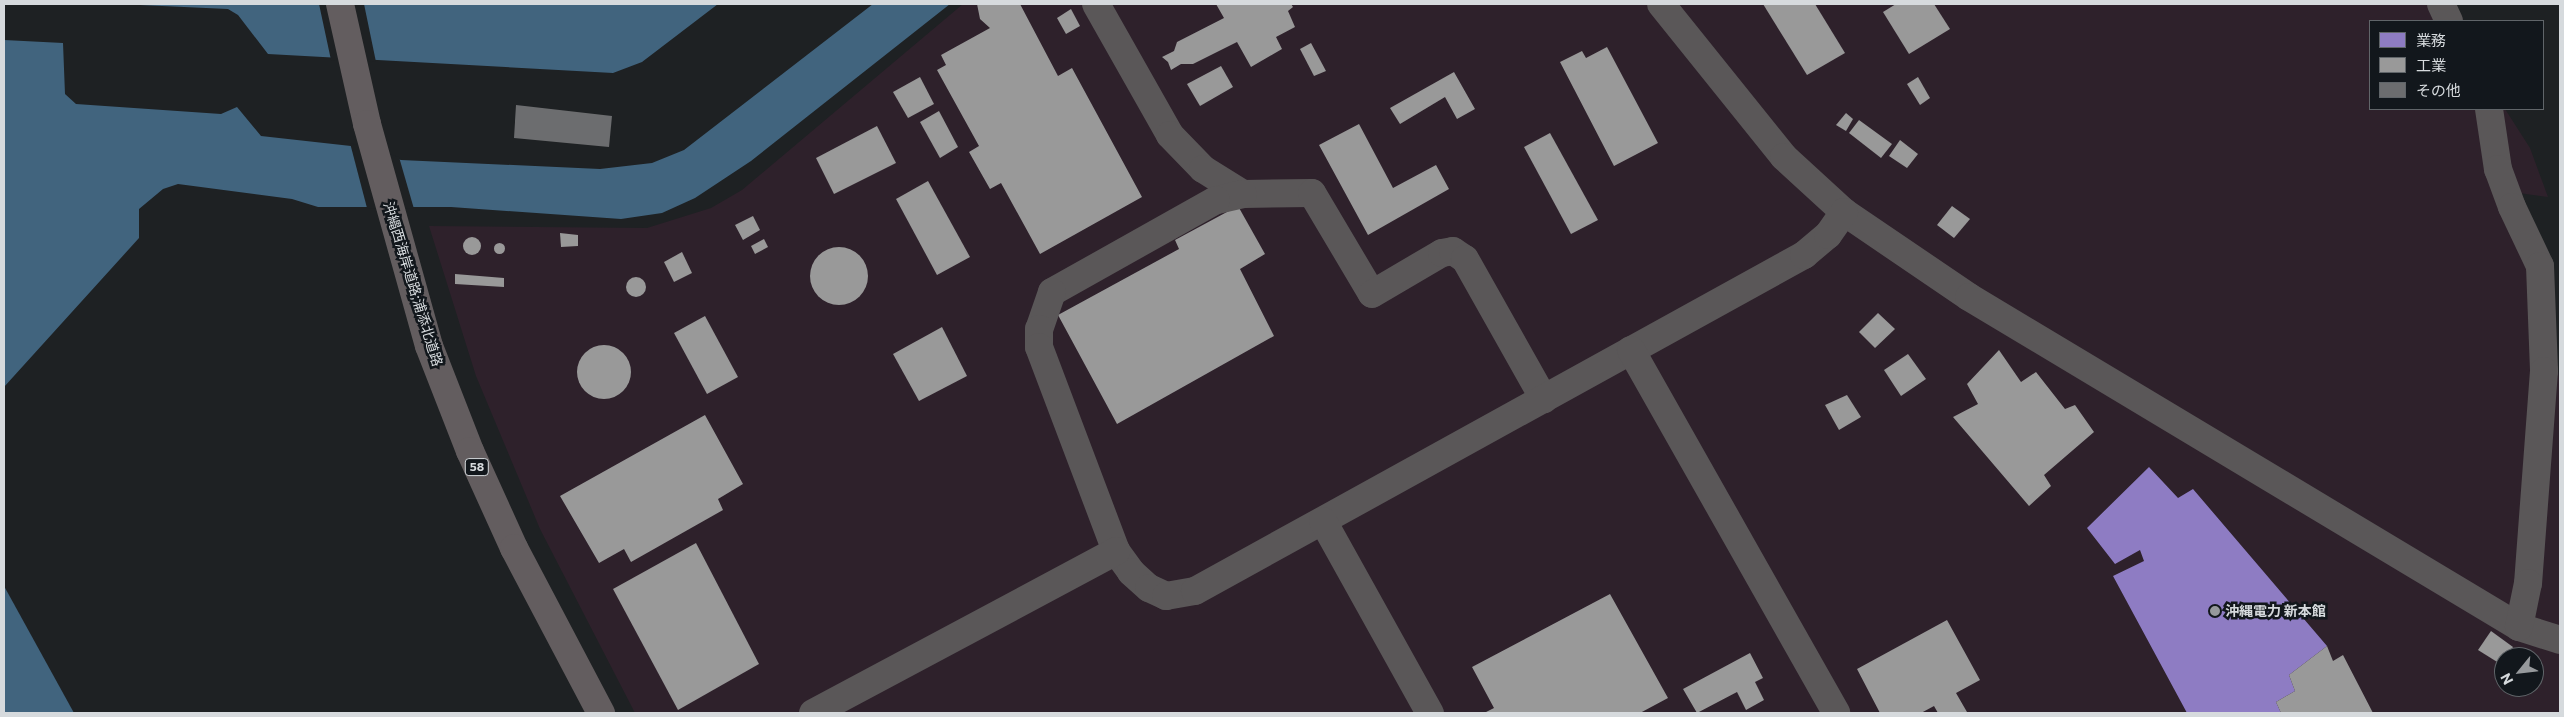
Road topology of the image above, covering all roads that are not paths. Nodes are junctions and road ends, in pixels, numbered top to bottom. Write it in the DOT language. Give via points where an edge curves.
graph roads {
  1 [pos="340,4"];
  2 [pos="1096,4"];
  3 [pos="1661,4"];
  4 [pos="2440,4"];
  5 [pos="2448,20"];
  6 [pos="2489,110"];
  7 [pos="1242,194"];
  8 [pos="1844,212"];
  9 [pos="1631,350"];
  10 [pos="1544,399"];
  11 [pos="1323,521"];
  12 [pos="1116,551"];
  13 [pos="2519,627"];
  14 [pos="2560,640"];
  15 [pos="601,713"];
  16 [pos="813,713"];
  17 [pos="1430,713"];
  18 [pos="1836,713"];
  1 -- 15 [label="highway, 沖縄西海岸道路;浦添北道路 / 58" via="401,251 429,346 470,451 514,548"];
  2 -- 7 [label="lane" via="1170,135 1204,169"];
  3 -- 8 [label="lane" via="1784,157"];
  4 -- 5 [label="lane"];
  6 -- 13 [label="lane" via="2498,169 2540,266 2544,371 2528,583"];
  7 -- 10 [label="lane" via="1312,193 1372,294 1442,253 1453,251 1465,259"];
  7 -- 12 [label="lane" via="1216,200 1052,292 1045,306 1039,346"];
  8 -- 9 [label="lane" via="1828,235 1804,255"];
  8 -- 13 [label="lane" via="1969,297"];
  9 -- 10 [label="lane"];
  9 -- 18 [label="lane"];
  10 -- 11 [label="lane"];
  11 -- 12 [label="lane" via="1195,591 1166,596 1149,588 1131,572"];
  11 -- 17 [label="lane"];
  12 -- 16 [label="lane"];
  13 -- 14 [label="lane"];
}
